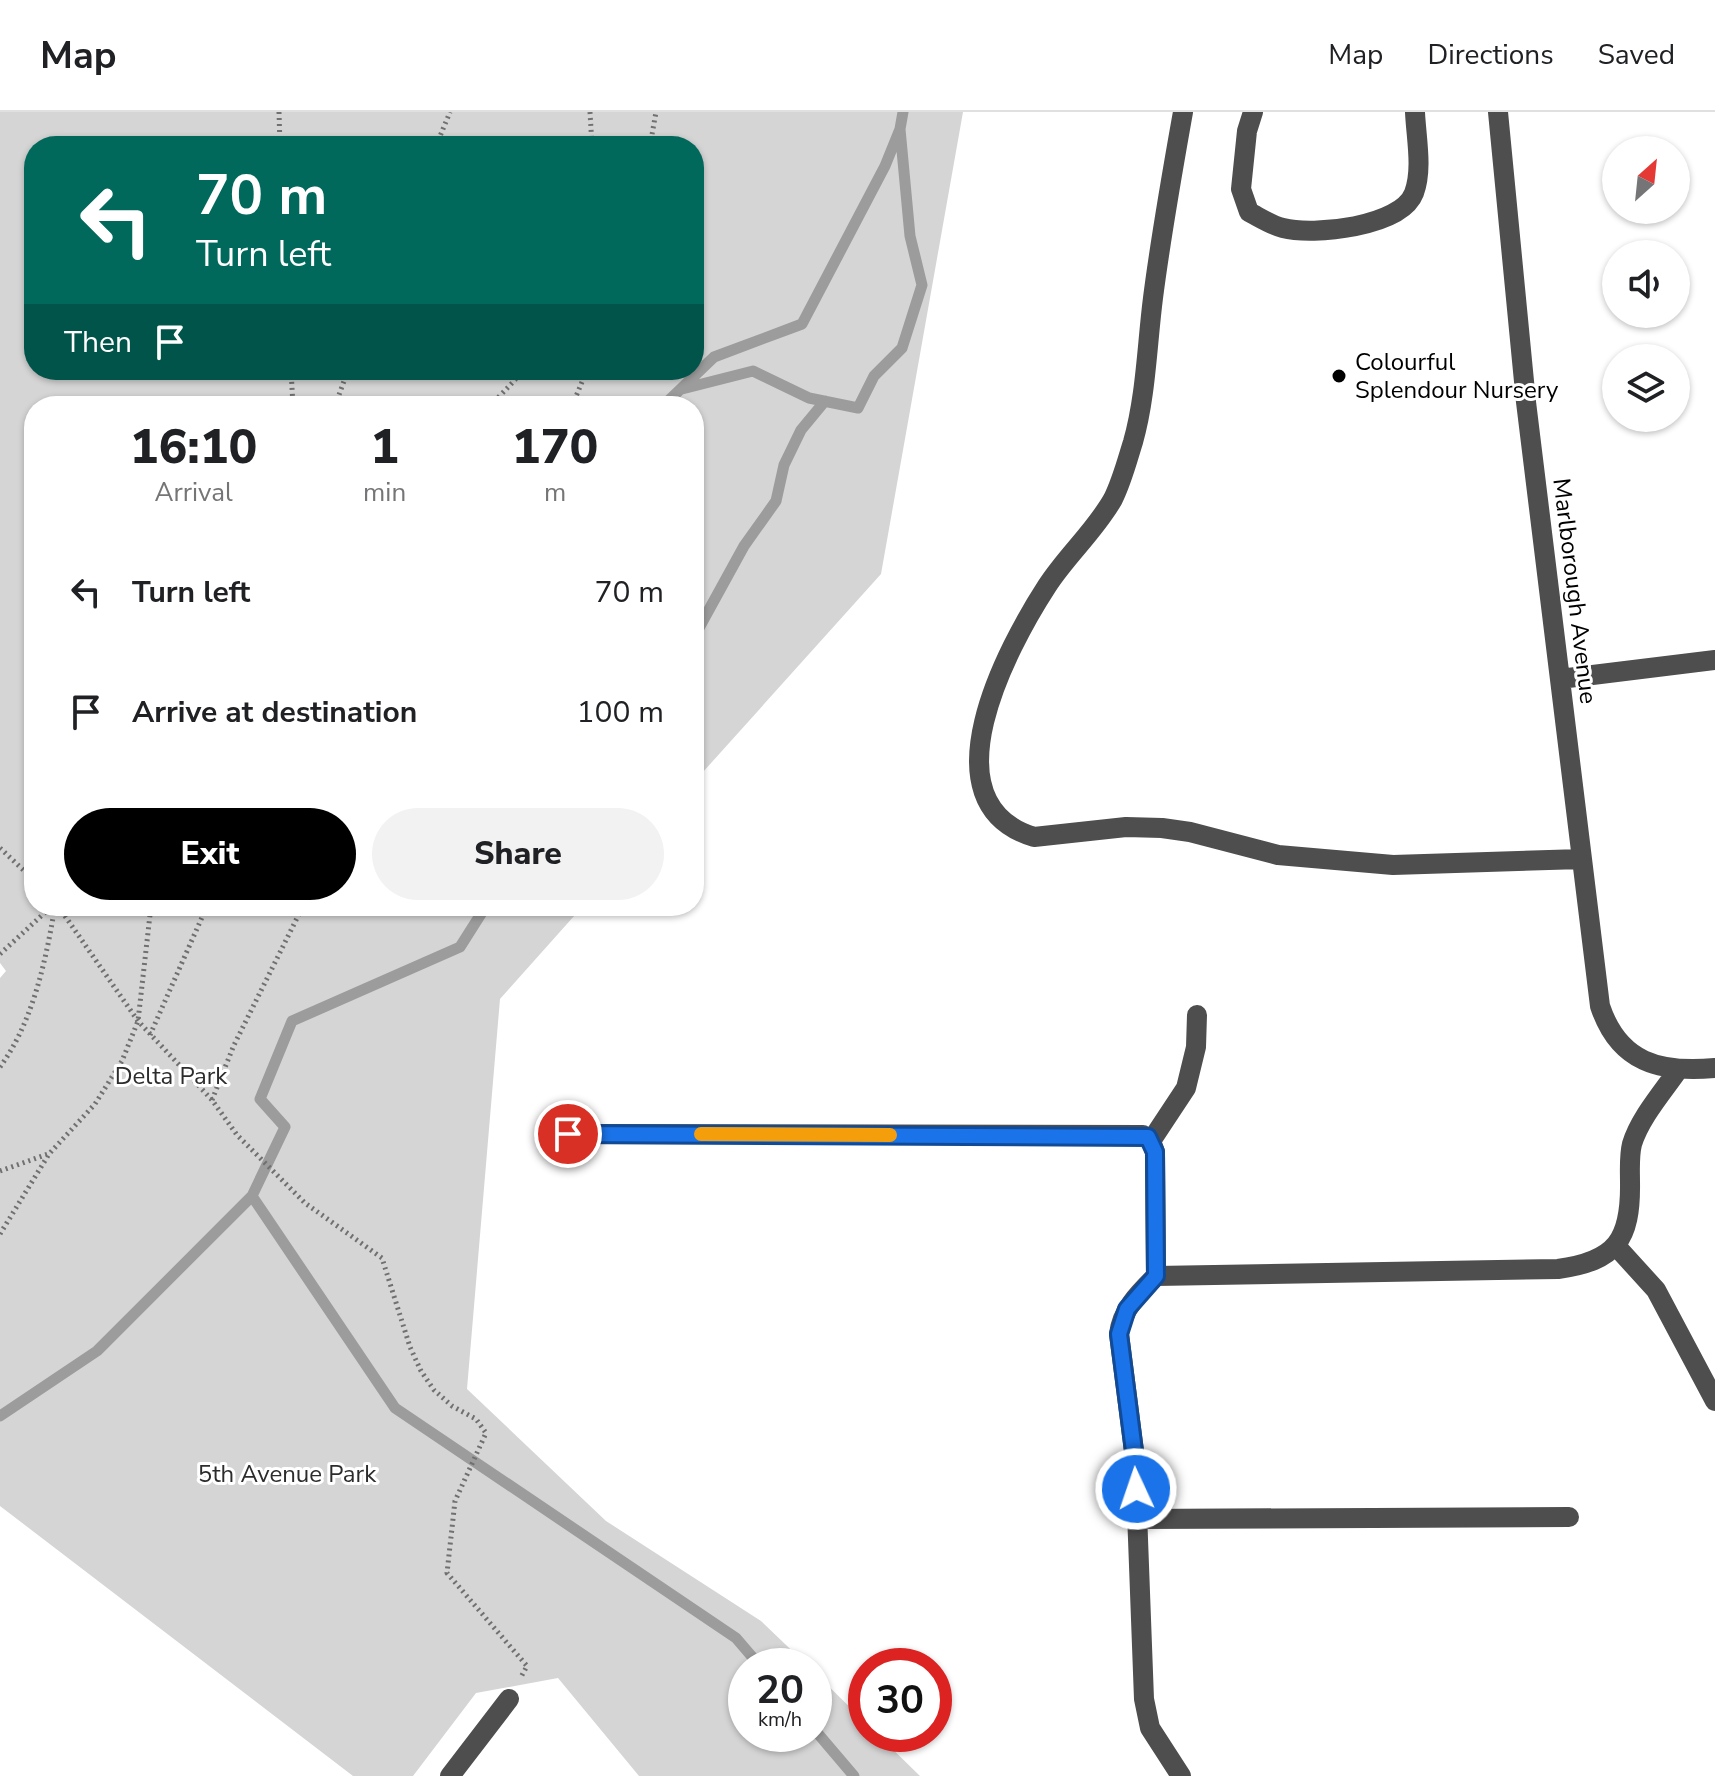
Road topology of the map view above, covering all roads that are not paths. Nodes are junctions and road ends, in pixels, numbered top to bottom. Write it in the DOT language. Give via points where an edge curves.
graph roads {
  1 [pos="1183,112"];
  2 [pos="1253,112"];
  3 [pos="1415,112"];
  4 [pos="1498,112"];
  5 [pos="1715,660"];
  6 [pos="1560,679"];
  7 [pos="1582,859"];
  8 [pos="1197,1015"];
  9 [pos="1715,1068"];
  10 [pos="1678,1070"];
  11 [pos="568,1134"];
  12 [pos="1151,1141"];
  13 [pos="1616,1246"];
  14 [pos="1156,1276"];
  15 [pos="1715,1401"];
  16 [pos="1569,1517"];
  17 [pos="1137,1519"];
  18 [pos="509,1699"];
  19 [pos="450,1776"];
  20 [pos="1181,1776"];
  1 -- 7 [label="street" via="1158,256 1139,421 1113,498 1048,584 1009,651 987,710 979,761 992,807 1021,833 1034,837 1162,828 1278,855 1393,865"];
  2 -- 3 [label="street" via="1241,189 1249,212 1282,228 1323,232 1388,217 1406,206 1417,169"];
  4 -- 6 [label="street, Marlborough Avenue"];
  5 -- 6 [label="street"];
  6 -- 7 [label="street, Marlborough Avenue"];
  7 -- 10 [label="street, Marlborough Avenue" via="1600,1006 1610,1031 1641,1060"];
  8 -- 12 [label="street" via="1186,1088"];
  9 -- 10 [label="street"];
  10 -- 13 [label="street" via="1632,1145 1628,1215"];
  11 -- 12 [label="street" via="1143,1135"];
  12 -- 14 [label="street" via="1156,1164"];
  13 -- 14 [label="street" via="1583,1266 1558,1269"];
  13 -- 15 [label="street" via="1656,1290"];
  14 -- 17 [label="street" via="1127,1309 1119,1334"];
  16 -- 17 [label="street"];
  17 -- 20 [label="street" via="1146,1716"];
  18 -- 19 [label="street"];
}
